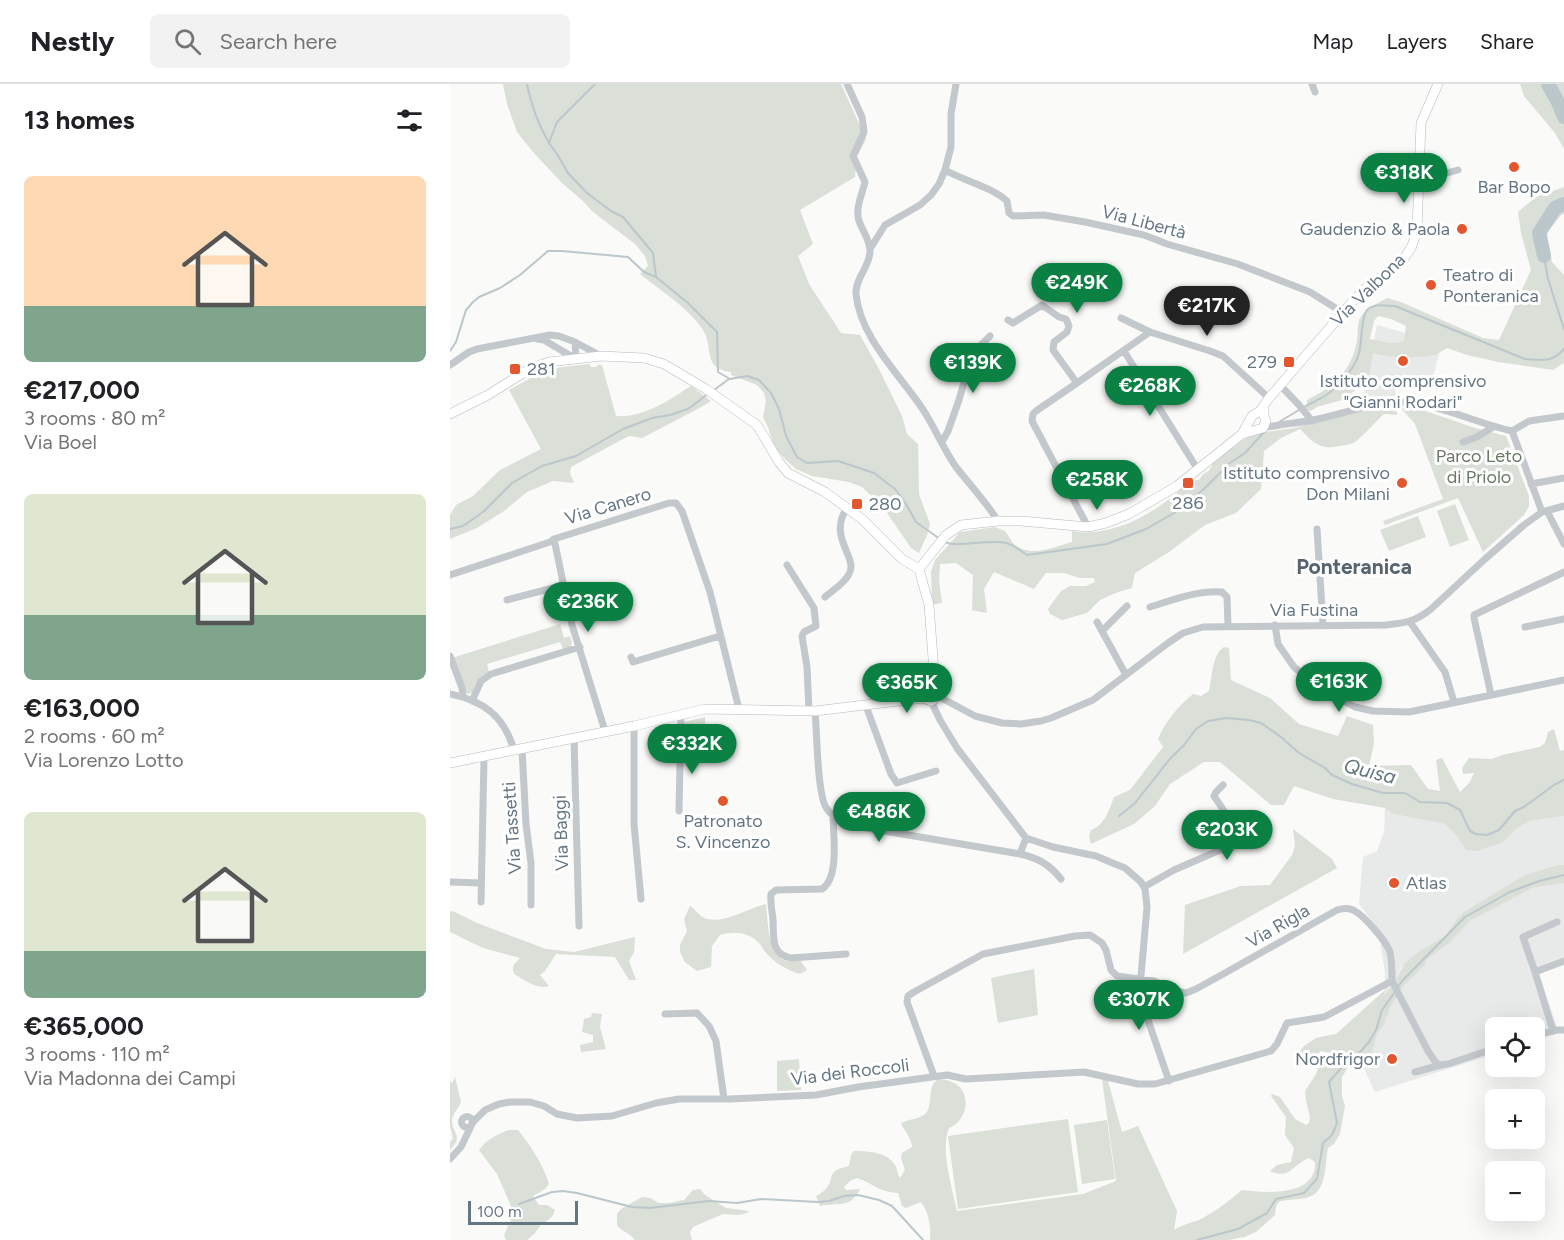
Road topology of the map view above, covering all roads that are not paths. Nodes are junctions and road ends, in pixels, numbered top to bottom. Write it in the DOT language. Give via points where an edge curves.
graph roads {
  1 [pos="848,84"];
  2 [pos="956,84"];
  3 [pos="1438,84"];
  4 [pos="945,170"];
  5 [pos="1458,170"];
  6 [pos="1418,181"];
  7 [pos="870,249"];
  8 [pos="1342,312"];
  9 [pos="1121,318"];
  10 [pos="1008,320"];
  11 [pos="1150,332"];
  12 [pos="990,336"];
  13 [pos="534,338"];
  14 [pos="575,342"];
  15 [pos="550,344"];
  16 [pos="1124,351"];
  17 [pos="601,357"];
  18 [pos="576,359"];
  19 [pos="549,362"];
  20 [pos="450,365"];
  21 [pos="1077,383"];
  22 [pos="1280,385"];
  23 [pos="450,414"];
  24 [pos="1564,416"];
  25 [pos="1261,417"];
  26 [pos="1312,420"];
  27 [pos="1492,427"];
  28 [pos="1512,431"];
  29 [pos="942,442"];
  30 [pos="1463,442"];
  31 [pos="1198,470"];
  32 [pos="1564,478"];
  33 [pos="1531,484"];
  34 [pos="1564,506"];
  35 [pos="847,507"];
  36 [pos="1544,511"];
  37 [pos="998,521"];
  38 [pos="1088,527"];
  39 [pos="1317,529"];
  40 [pos="554,539"];
  41 [pos="1564,544"];
  42 [pos="787,565"];
  43 [pos="920,569"];
  44 [pos="1564,572"];
  45 [pos="450,574"];
  46 [pos="564,585"];
  47 [pos="825,597"];
  48 [pos="507,600"];
  49 [pos="1127,606"];
  50 [pos="1150,608"];
  51 [pos="1564,619"];
  52 [pos="1097,622"];
  53 [pos="1410,622"];
  54 [pos="1275,625"];
  55 [pos="1323,625"];
  56 [pos="1228,626"];
  57 [pos="1526,627"];
  58 [pos="1102,631"];
  59 [pos="720,636"];
  60 [pos="580,647"];
  61 [pos="450,656"];
  62 [pos="631,657"];
  63 [pos="1126,675"];
  64 [pos="1564,680"];
  65 [pos="929,692"];
  66 [pos="450,694"];
  67 [pos="1490,694"];
  68 [pos="463,696"];
  69 [pos="472,701"];
  70 [pos="1454,702"];
  71 [pos="866,706"];
  72 [pos="739,709"];
  73 [pos="812,711"];
  74 [pos="681,715"];
  75 [pos="634,726"];
  76 [pos="605,731"];
  77 [pos="574,738"];
  78 [pos="518,749"];
  79 [pos="484,757"];
  80 [pos="450,763"];
  81 [pos="936,771"];
  82 [pos="1223,785"];
  83 [pos="679,811"];
  84 [pos="833,814"];
  85 [pos="1026,838"];
  86 [pos="1020,854"];
  87 [pos="1061,879"];
  88 [pos="450,882"];
  89 [pos="481,883"];
  90 [pos="1144,887"];
  91 [pos="641,899"];
  92 [pos="481,902"];
  93 [pos="531,905"];
  94 [pos="1557,922"];
  95 [pos="579,926"];
  96 [pos="846,954"];
  97 [pos="1564,961"];
  98 [pos="1535,972"];
  99 [pos="1141,979"];
  100 [pos="1395,986"];
  101 [pos="665,1014"];
  102 [pos="1564,1030"];
  103 [pos="1553,1031"];
  104 [pos="1545,1033"];
  105 [pos="1485,1052"];
  106 [pos="1441,1065"];
  107 [pos="1415,1072"];
  108 [pos="934,1076"];
  109 [pos="1169,1081"];
  110 [pos="724,1099"];
  111 [pos="470,1122"];
  112 [pos="461,1147"];
  113 [pos="450,1158"];
  1 -- 7 [label="street" via="864,132 853,156 866,182 858,220"];
  2 -- 4 [label="street" via="951,147"];
  3 -- 6 [label="street, Via Valbona" via="1421,123"];
  4 -- 7 [label="street" via="932,195 885,225"];
  4 -- 8 [label="street, Via Libertà" via="1001,195 1014,216 1044,215 1144,235 1238,264 1310,292"];
  5 -- 6 [label="street"];
  6 -- 8 [label="street, Via Valbona" via="1417,230 1412,246 1402,262 1366,288"];
  7 -- 29 [label="street" via="857,283 862,317 874,342"];
  8 -- 22 [label="street, Via Valbona"];
  9 -- 11 [label="street"];
  10 -- 21 [label="street" via="1013,323 1042,305 1066,319 1070,326 1054,342 1053,350"];
  11 -- 16 [label="street"];
  11 -- 25 [label="street" via="1223,356"];
  12 -- 29 [label="street" via="972,354"];
  13 -- 14 [label="street" via="550,335"];
  13 -- 15 [label="street"];
  13 -- 20 [label="street" via="477,349"];
  14 -- 17 [label="street"];
  14 -- 18 [label="street"];
  15 -- 18 [label="street"];
  15 -- 19 [label="street"];
  16 -- 21 [label="street"];
  16 -- 31 [label="street"];
  17 -- 18 [label="street"];
  17 -- 35 [label="street" via="644,358 664,364 706,389 757,425 788,473"];
  18 -- 19 [label="street"];
  19 -- 23 [label="street"];
  21 -- 38 [label="street" via="1036,411 1032,421"];
  22 -- 25 [label="street, Via Valbona"];
  22 -- 26 [label="street"];
  24 -- 28 [label="street" via="1529,421"];
  25 -- 26 [label="street" via="1282,424"];
  25 -- 31 [label="street"];
  26 -- 27 [label="street" via="1369,405 1412,403"];
  27 -- 28 [label="street"];
  27 -- 30 [label="street"];
  28 -- 33 [label="street"];
  29 -- 37 [label="street" via="955,466"];
  31 -- 38 [label="street" via="1129,514"];
  32 -- 33 [label="street"];
  33 -- 36 [label="street"];
  34 -- 36 [label="street"];
  35 -- 43 [label="street" via="902,559"];
  35 -- 47 [label="street" via="839,524 850,572"];
  36 -- 41 [label="street"];
  36 -- 53 [label="street, Via Fustina" via="1488,555 1431,609"];
  37 -- 38 [label="street"];
  37 -- 43 [label="street" via="961,525 946,535"];
  39 -- 55 [label="street"];
  40 -- 45 [label="street, Via Canero"];
  40 -- 46 [label="street"];
  40 -- 59 [label="street, Via Canero" via="676,503 710,592"];
  42 -- 73 [label="street" via="814,608 816,626 802,636"];
  43 -- 65 [label="street" via="933,660"];
  44 -- 67 [label="street" via="1474,615"];
  46 -- 48 [label="street"];
  46 -- 60 [label="street"];
  49 -- 58 [label="street"];
  50 -- 56 [label="street" via="1180,597 1222,591 1227,597"];
  51 -- 57 [label="street"];
  52 -- 58 [label="street"];
  53 -- 55 [label="street, Via Fustina"];
  53 -- 70 [label="street" via="1445,672"];
  54 -- 55 [label="street, Via Fustina"];
  54 -- 56 [label="street, Via Fustina"];
  54 -- 70 [label="street" via="1278,644 1294,667 1355,707 1409,712"];
  56 -- 63 [label="street, Via Fustina" via="1183,633"];
  58 -- 63 [label="street"];
  59 -- 62 [label="street" via="633,662"];
  59 -- 72 [label="street, Via Canero"];
  60 -- 69 [label="street" via="491,674 481,681"];
  60 -- 76 [label="street"];
  61 -- 68 [label="street"];
  63 -- 65 [label="street, Via Fustina" via="1093,700 1051,718 1021,724 975,716"];
  64 -- 67 [label="street"];
  65 -- 71 [label="street"];
  65 -- 85 [label="street" via="957,748"];
  66 -- 68 [label="street"];
  67 -- 70 [label="street"];
  68 -- 69 [label="street"];
  69 -- 78 [label="street" via="502,722"];
  71 -- 73 [label="street"];
  71 -- 81 [label="street" via="897,783"];
  72 -- 73 [label="street"];
  72 -- 74 [label="street" via="705,709"];
  73 -- 84 [label="street" via="819,778 826,808"];
  74 -- 75 [label="street"];
  74 -- 83 [label="street"];
  75 -- 76 [label="street"];
  75 -- 91 [label="street" via="634,824"];
  76 -- 77 [label="street"];
  77 -- 78 [label="street"];
  77 -- 95 [label="street, Via Baggi"];
  78 -- 79 [label="street"];
  78 -- 93 [label="street, Via Tassetti" via="531,863"];
  79 -- 80 [label="street"];
  79 -- 89 [label="street"];
  82 -- 90 [label="street" via="1215,799 1236,829 1234,844"];
  84 -- 86 [label="street" via="855,826"];
  84 -- 96 [label="street" via="833,874 827,885 816,890 776,890 771,894 771,907 776,948 781,955 791,958"];
  85 -- 86 [label="street"];
  85 -- 90 [label="street" via="1116,864"];
  86 -- 87 [label="street" via="1044,862"];
  88 -- 89 [label="street"];
  89 -- 92 [label="street"];
  90 -- 99 [label="street" via="1147,907"];
  94 -- 98 [label="street" via="1523,937"];
  97 -- 98 [label="street"];
  98 -- 103 [label="street"];
  99 -- 100 [label="street, Via Rigla" via="1186,993 1345,908 1366,920 1388,947"];
  99 -- 108 [label="street" via="1114,974 1102,943 1090,935 983,954 908,996"];
  99 -- 109 [label="street" via="1140,996"];
  100 -- 106 [label="street, Via Rigla" via="1428,1051"];
  100 -- 109 [label="street" via="1324,1017 1287,1023 1271,1051"];
  101 -- 110 [label="street" via="697,1013 709,1026 717,1041"];
  102 -- 103 [label="street"];
  103 -- 104 [label="street"];
  105 -- 106 [label="street"];
  106 -- 107 [label="street"];
  108 -- 109 [label="street, Via dei Roccoli" via="966,1079 1084,1072 1138,1084"];
  108 -- 110 [label="street, Via dei Roccoli" via="816,1095"];
  110 -- 111 [label="street, Via dei Roccoli" via="679,1099 612,1116 577,1118 530,1102 510,1102 485,1110"];
  111 -- 112 [label="street"];
  111 -- 112 [label="street, Via dei Roccoli" via="463,1126"];
  112 -- 113 [label="street"];
}
